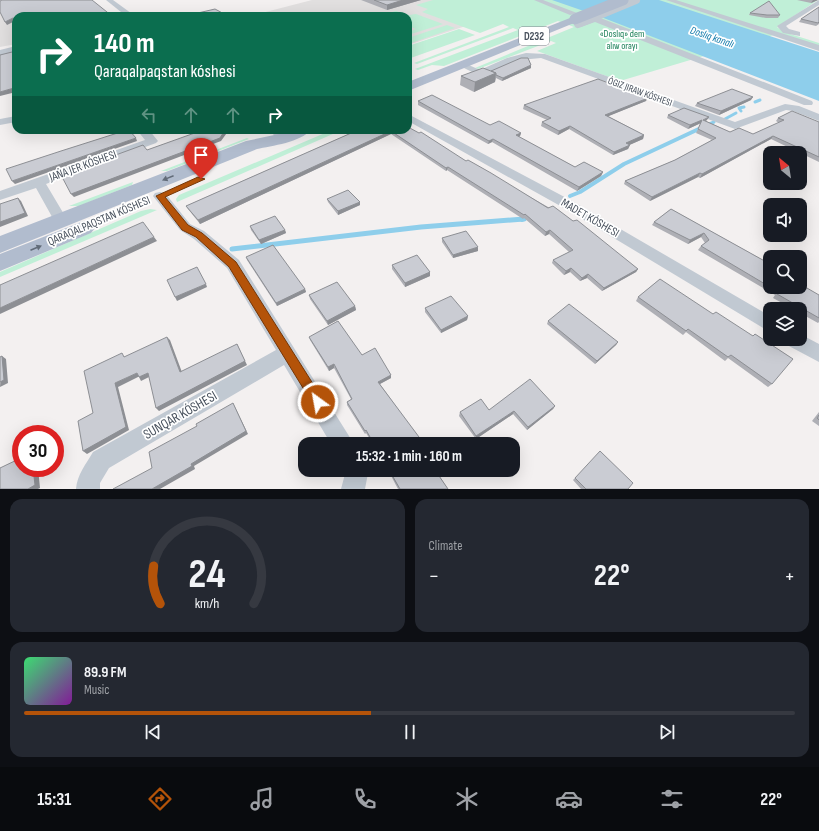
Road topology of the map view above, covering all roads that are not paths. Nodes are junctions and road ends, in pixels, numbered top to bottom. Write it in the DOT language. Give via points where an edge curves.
graph roads {
  1 [pos="110,0"];
  2 [pos="537,0"];
  3 [pos="623,0"];
  4 [pos="636,0"];
  5 [pos="669,0"];
  6 [pos="819,2"];
  7 [pos="126,12"];
  8 [pos="577,20"];
  9 [pos="602,22"];
  10 [pos="589,27"];
  11 [pos="819,41"];
  12 [pos="819,48"];
  13 [pos="12,50"];
  14 [pos="0,53"];
  15 [pos="462,65"];
  16 [pos="412,85"];
  17 [pos="819,108"];
  18 [pos="412,118"];
  19 [pos="819,118"];
  20 [pos="12,120"];
  21 [pos="0,122"];
  22 [pos="146,134"];
  23 [pos="279,134"];
  24 [pos="39,182"];
  25 [pos="0,196"];
  26 [pos="160,196"];
  27 [pos="61,221"];
  28 [pos="0,245"];
  29 [pos="0,263"];
  30 [pos="763,321"];
  31 [pos="805,346"];
  32 [pos="288,353"];
  33 [pos="819,354"];
  34 [pos="339,437"];
  35 [pos="356,477"];
  36 [pos="88,489"];
  37 [pos="353,489"];
  1 -- 7 [label="street"];
  2 -- 8 [label="street"];
  3 -- 8 [label="main road, D232, bridge"];
  4 -- 8 [label="street, bridge"];
  5 -- 12 [label="street"];
  6 -- 11 [label="street" via="781,26"];
  8 -- 9 [label="street"];
  8 -- 15 [label="main road, D232"];
  9 -- 10 [label="street"];
  9 -- 17 [label="street"];
  13 -- 14 [label="street"];
  15 -- 16 [label="main road, D232"];
  15 -- 19 [label="street" via="480,73 519,57 534,54 735,126 785,107 795,108"];
  18 -- 30 [label="street, MADET KÓSHESI" via="569,206"];
  20 -- 21 [label="street"];
  22 -- 24 [label="street, JAŃA JER KÓSHESI" via="152,141"];
  23 -- 26 [label="main road, QARAQALPAQSTAN KÓSHESI" via="275,147"];
  23 -- 27 [label="main road, QARAQALPAQSTAN KÓSHESI, one-way"];
  24 -- 25 [label="street, JAŃA JER KÓSHESI"];
  24 -- 27 [label="street"];
  29 -- 26 [label="main road, QARAQALPAQSTAN KÓSHESI, one-way"];
  26 -- 32 [label="street" via="185,227 199,235 233,264"];
  27 -- 28 [label="main road, QARAQALPAQSTAN KÓSHESI"];
  31 -- 33 [label="street"];
  32 -- 34 [label="street"];
  32 -- 36 [label="street, SUNQAR KÓSHESI" via="101,460 88,481"];
  35 -- 37 [label="street"];
}
